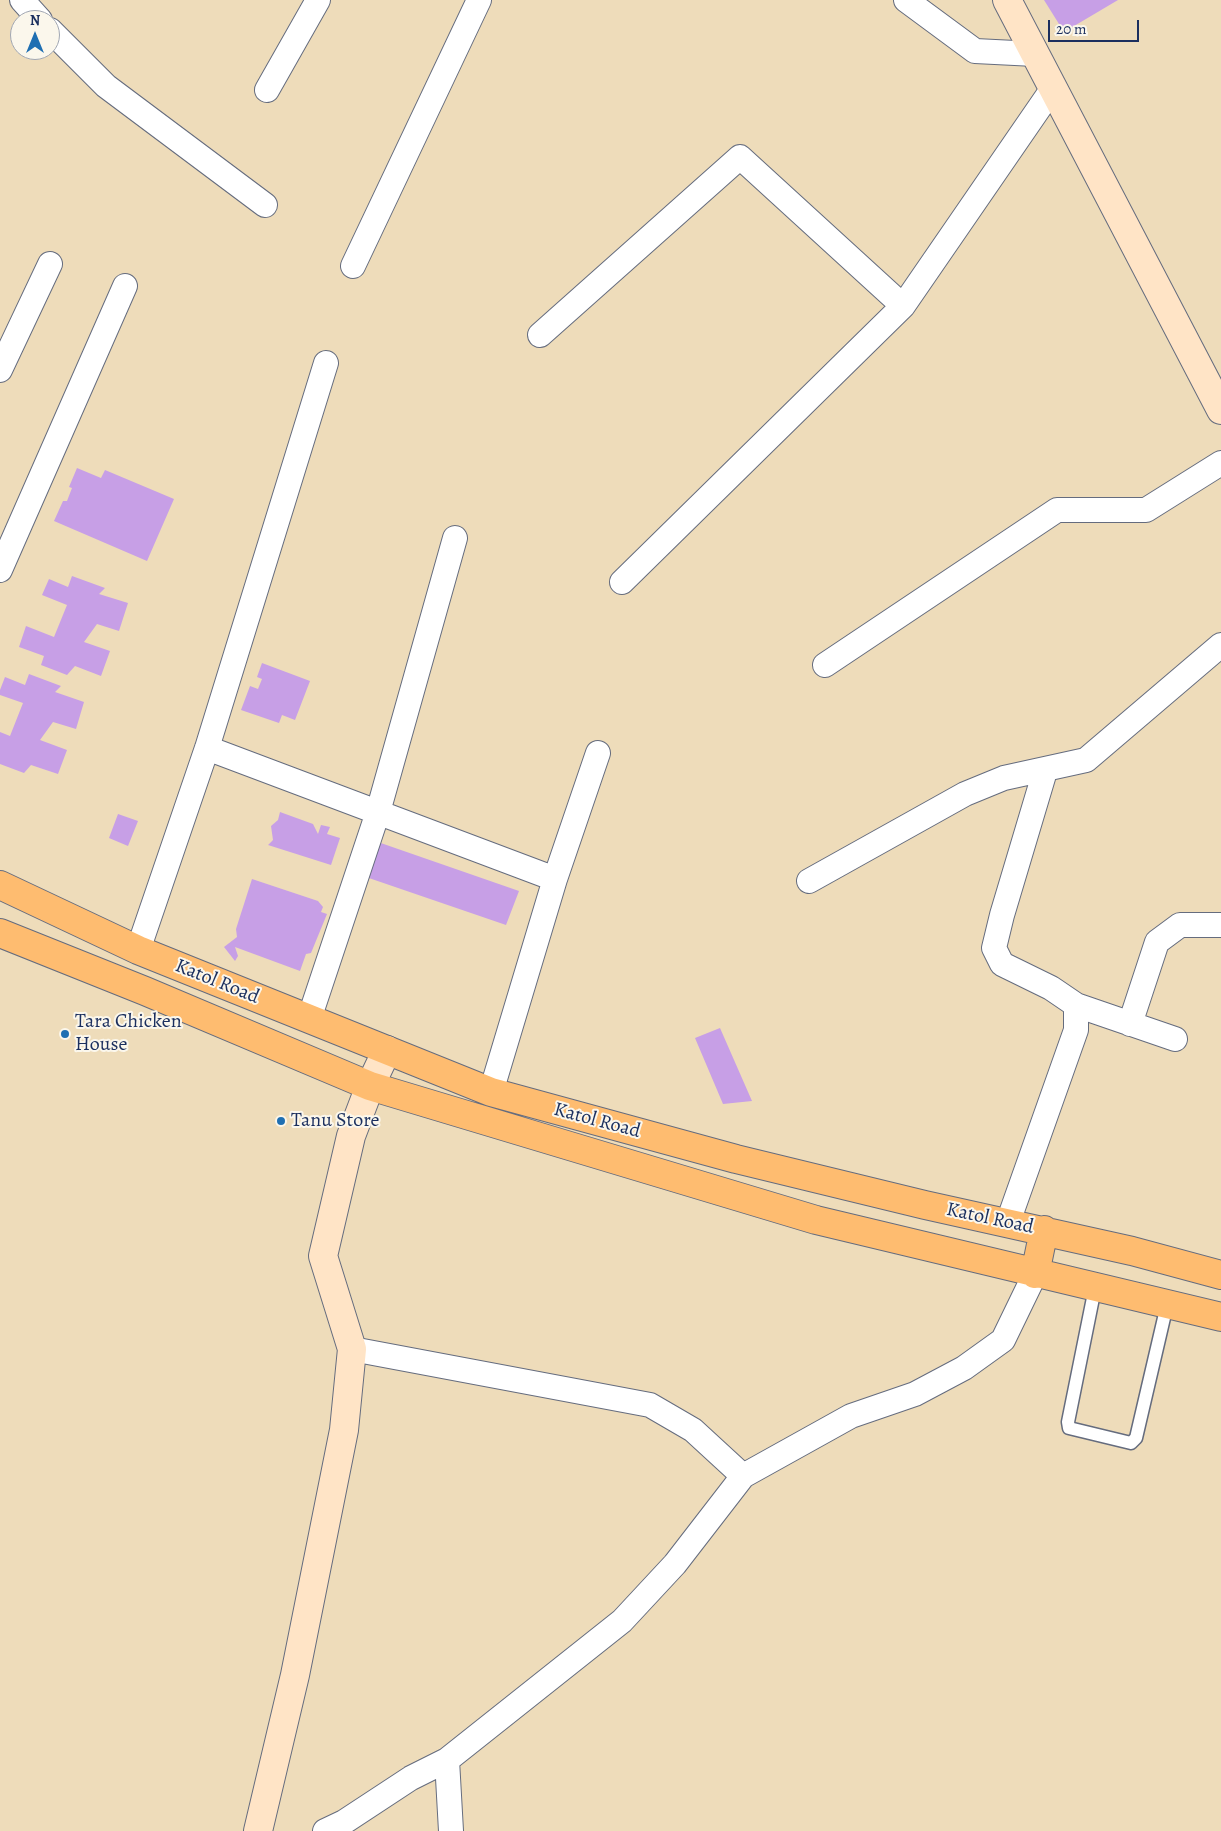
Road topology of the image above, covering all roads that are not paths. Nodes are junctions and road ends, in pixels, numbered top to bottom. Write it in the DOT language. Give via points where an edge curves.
graph roads {
  1 [pos="22,0"];
  2 [pos="318,0"];
  3 [pos="480,0"];
  4 [pos="906,0"];
  5 [pos="1007,0"];
  6 [pos="31,10"];
  7 [pos="60,40"];
  8 [pos="1036,54"];
  9 [pos="1053,88"];
  10 [pos="267,90"];
  11 [pos="265,206"];
  12 [pos="50,264"];
  13 [pos="353,266"];
  14 [pos="125,286"];
  15 [pos="903,306"];
  16 [pos="540,335"];
  17 [pos="326,363"];
  18 [pos="0,370"];
  19 [pos="1221,410"];
  20 [pos="1221,463"];
  21 [pos="455,538"];
  22 [pos="0,570"];
  23 [pos="622,582"];
  24 [pos="1221,646"];
  25 [pos="825,665"];
  26 [pos="207,748"];
  27 [pos="598,753"];
  28 [pos="1044,771"];
  29 [pos="378,812"];
  30 [pos="555,879"];
  31 [pos="809,881"];
  32 [pos="0,885"];
  33 [pos="1221,925"];
  34 [pos="1,936"];
  35 [pos="138,950"];
  36 [pos="1076,1005"];
  37 [pos="309,1018"];
  38 [pos="1130,1024"];
  39 [pos="1175,1039"];
  40 [pos="387,1050"];
  41 [pos="370,1086"];
  42 [pos="491,1092"];
  43 [pos="1008,1222"];
  44 [pos="1044,1230"];
  45 [pos="1035,1274"];
  46 [pos="1221,1275"];
  47 [pos="1096,1288"];
  48 [pos="1167,1305"];
  49 [pos="1221,1318"];
  50 [pos="352,1349"];
  51 [pos="744,1476"];
  52 [pos="447,1760"];
  53 [pos="258,1831"];
  54 [pos="325,1831"];
  55 [pos="451,1831"];
  1 -- 6 [label="street"];
  2 -- 10 [label="street"];
  3 -- 13 [label="street"];
  4 -- 8 [label="street" via="976,51"];
  5 -- 8 [label="street"];
  7 -- 11 [label="street" via="106,86"];
  8 -- 9 [label="street"];
  9 -- 15 [label="street"];
  9 -- 19 [label="street"];
  12 -- 18 [label="street"];
  14 -- 22 [label="street"];
  15 -- 16 [label="street" via="740,157"];
  15 -- 23 [label="street"];
  17 -- 26 [label="street"];
  20 -- 25 [label="street" via="1146,510 1057,510"];
  21 -- 29 [label="street"];
  24 -- 28 [label="street" via="1086,760"];
  26 -- 29 [label="street"];
  26 -- 35 [label="street"];
  27 -- 30 [label="street"];
  28 -- 31 [label="street" via="1004,778 966,794"];
  28 -- 36 [label="street" via="994,948 1002,964 1051,988"];
  29 -- 30 [label="street"];
  29 -- 37 [label="street"];
  30 -- 42 [label="street"];
  32 -- 35 [label="main road, Katol Road"];
  33 -- 38 [label="street" via="1180,925 1157,942"];
  34 -- 41 [label="main road, Katol Road" via="145,991"];
  35 -- 37 [label="main road, Katol Road"];
  36 -- 38 [label="street"];
  36 -- 43 [label="street" via="1076,1030"];
  37 -- 40 [label="main road, Katol Road"];
  38 -- 39 [label="street"];
  40 -- 41 [label="street"];
  40 -- 42 [label="main road, Katol Road"];
  41 -- 45 [label="main road, Katol Road" via="816,1220"];
  41 -- 50 [label="street" via="350,1136 323,1256"];
  42 -- 43 [label="main road, Katol Road" via="736,1159"];
  43 -- 44 [label="main road, Katol Road"];
  44 -- 45 [label="main road"];
  44 -- 46 [label="main road, Katol Road"];
  45 -- 47 [label="main road, Katol Road"];
  45 -- 51 [label="street" via="1003,1340 964,1368 915,1394 851,1416"];
  47 -- 48 [label="main road, Katol Road"];
  47 -- 48 [label="lane" via="1069,1428 1131,1443 1136,1438"];
  48 -- 49 [label="main road, Katol Road"];
  50 -- 51 [label="street" via="650,1405 693,1430"];
  50 -- 53 [label="street" via="344,1430 325,1536"];
  51 -- 52 [label="street" via="675,1564 622,1621"];
  52 -- 54 [label="street"];
  52 -- 55 [label="street"];
}
